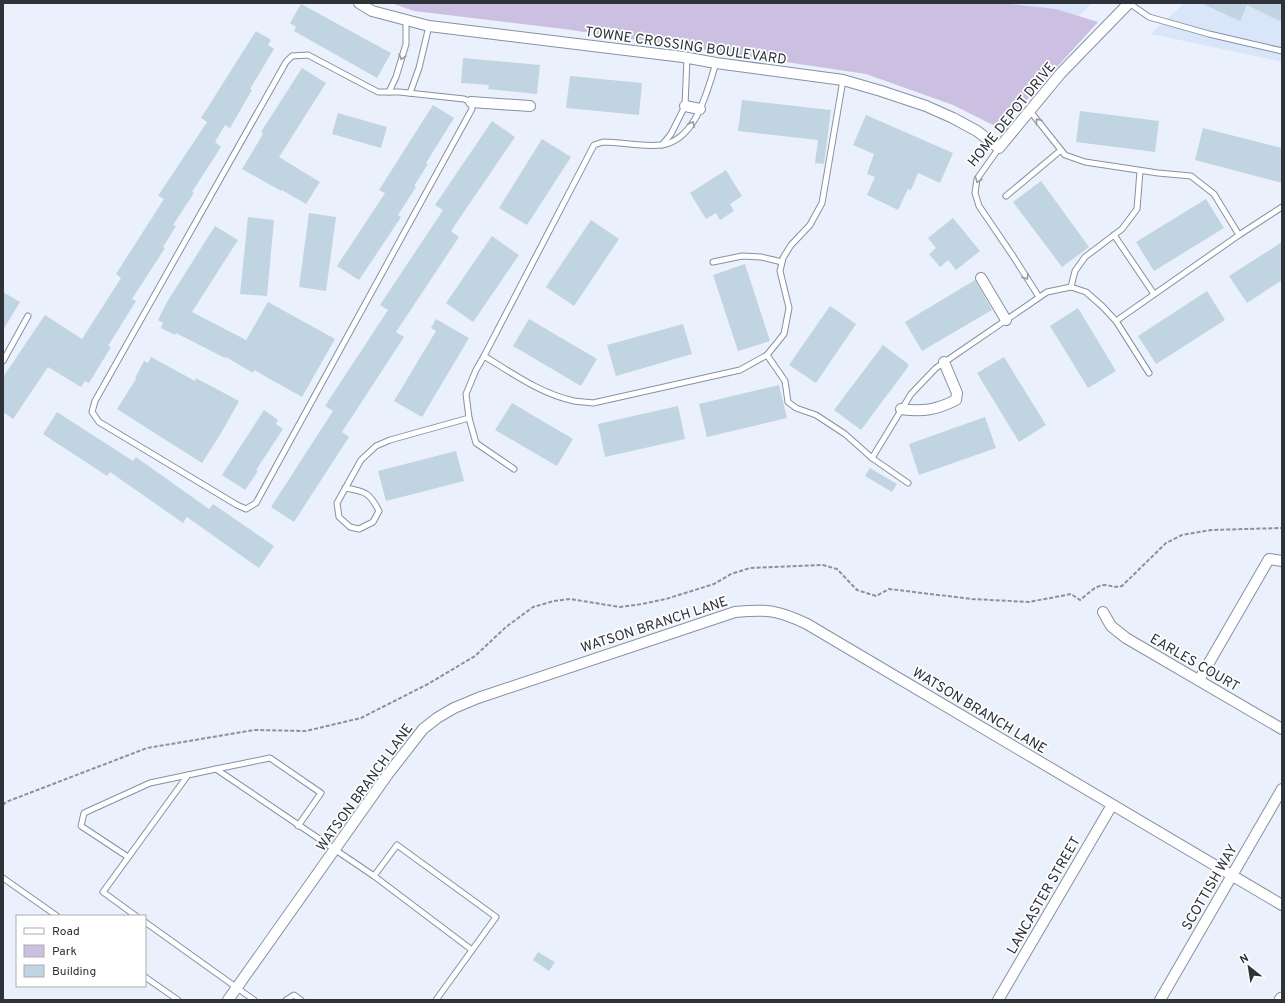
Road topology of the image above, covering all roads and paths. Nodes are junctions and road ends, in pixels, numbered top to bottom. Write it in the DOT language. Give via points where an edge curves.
graph roads {
  1 [pos="359,3"];
  2 [pos="1129,3"];
  3 [pos="406,21"];
  4 [pos="429,26"];
  5 [pos="1282,52"];
  6 [pos="687,58"];
  7 [pos="716,63"];
  8 [pos="843,80"];
  9 [pos="389,92"];
  10 [pos="410,93"];
  11 [pos="471,102"];
  12 [pos="530,106"];
  13 [pos="685,106"];
  14 [pos="700,109"];
  15 [pos="1030,111"];
  16 [pos="662,145"];
  17 [pos="999,148"];
  18 [pos="1061,150"];
  19 [pos="1140,171"];
  20 [pos="1006,196"];
  21 [pos="1282,208"];
  22 [pos="1114,234"];
  23 [pos="1239,235"];
  24 [pos="712,262"];
  25 [pos="782,262"];
  26 [pos="980,278"];
  27 [pos="1071,287"];
  28 [pos="1154,294"];
  29 [pos="1039,297"];
  30 [pos="28,316"];
  31 [pos="1006,320"];
  32 [pos="1116,321"];
  33 [pos="767,355"];
  34 [pos="484,356"];
  35 [pos="3,361"];
  36 [pos="944,362"];
  37 [pos="1149,373"];
  38 [pos="901,409"];
  39 [pos="469,418"];
  40 [pos="872,458"];
  41 [pos="514,469"];
  42 [pos="908,483"];
  43 [pos="345,488"];
  44 [pos="1282,561"];
  45 [pos="1103,612"];
  46 [pos="1199,680"];
  47 [pos="1282,729"];
  48 [pos="216,769"];
  49 [pos="188,775"];
  50 [pos="1282,789"];
  51 [pos="1112,805"];
  52 [pos="298,826"];
  53 [pos="334,850"];
  54 [pos="128,857"];
  55 [pos="374,876"];
  56 [pos="1232,876"];
  57 [pos="3,878"];
  58 [pos="1282,906"];
  59 [pos="56,915"];
  60 [pos="135,915"];
  61 [pos="146,923"];
  62 [pos="472,950"];
  63 [pos="146,978"];
  64 [pos="237,988"];
  65 [pos="178,1000"];
  66 [pos="228,1000"];
  67 [pos="254,1000"];
  68 [pos="286,1000"];
  69 [pos="301,1000"];
  70 [pos="436,1000"];
  71 [pos="998,1000"];
  72 [pos="1160,1000"];
  1 -- 3 [label="street, TOWNE CROSSING BOULEVARD" via="372,11"];
  2 -- 5 [label="lane" via="1149,17"];
  2 -- 15 [label="street, HOME DEPOT DRIVE" via="1061,73"];
  3 -- 4 [label="street, TOWNE CROSSING BOULEVARD"];
  3 -- 9 [label="lane, one-way" via="406,44"];
  4 -- 6 [label="street, TOWNE CROSSING BOULEVARD"];
  4 -- 10 [label="lane"];
  6 -- 7 [label="street, TOWNE CROSSING BOULEVARD"];
  6 -- 13 [label="lane"];
  7 -- 8 [label="street, TOWNE CROSSING BOULEVARD"];
  7 -- 14 [label="lane"];
  8 -- 17 [label="street, TOWNE CROSSING BOULEVARD" via="926,106 977,131"];
  8 -- 25 [label="lane" via="822,203 810,225 791,245"];
  9 -- 10 [label="lane"];
  9 -- 11 [label="lane" via="378,92 308,55 292,56 286,62 95,401 92,412 99,422 246,509 256,503 472,109"];
  10 -- 11 [label="lane"];
  11 -- 12 [label="street"];
  13 -- 14 [label="street"];
  13 -- 16 [label="lane" via="671,134"];
  16 -- 14 [label="lane, one-way" via="674,142 689,130"];
  15 -- 17 [label="street, HOME DEPOT DRIVE"];
  18 -- 15 [label="lane, one-way"];
  16 -- 34 [label="lane" via="603,142 594,145"];
  17 -- 29 [label="lane, HOME DEPOT DRIVE, one-way" via="977,179 975,193 979,206"];
  18 -- 19 [label="lane" via="1065,155 1085,162"];
  18 -- 20 [label="lane"];
  19 -- 22 [label="lane" via="1137,209 1122,229"];
  19 -- 23 [label="lane" via="1191,176 1214,194"];
  21 -- 23 [label="lane"];
  22 -- 27 [label="lane" via="1085,257 1075,271"];
  22 -- 28 [label="lane"];
  23 -- 28 [label="lane"];
  24 -- 25 [label="lane" via="742,256"];
  25 -- 33 [label="lane" via="780,271 789,308 784,334"];
  26 -- 31 [label="street"];
  27 -- 29 [label="lane" via="1047,292"];
  27 -- 32 [label="lane" via="1086,292"];
  28 -- 32 [label="lane"];
  29 -- 31 [label="lane"];
  30 -- 35 [label="lane"];
  31 -- 36 [label="lane"];
  32 -- 37 [label="lane"];
  33 -- 34 [label="lane" via="740,370 593,403 554,395 530,384"];
  33 -- 40 [label="lane" via="785,381 788,402 796,408 816,415 845,434"];
  34 -- 39 [label="lane" via="466,394"];
  36 -- 38 [label="lane" via="924,379"];
  36 -- 38 [label="street" via="957,393 956,400 942,407 917,411"];
  38 -- 40 [label="lane"];
  39 -- 41 [label="lane" via="476,443"];
  39 -- 43 [label="lane" via="376,446 361,460"];
  40 -- 42 [label="lane"];
  43 -- 43 [label="lane" via="337,503 339,518 350,528 359,529 373,522 379,511 373,500 362,491"];
  44 -- 46 [label="street" via="1269,559"];
  45 -- 46 [label="street, EARLES COURT" via="1117,632"];
  46 -- 47 [label="street, EARLES COURT"];
  48 -- 49 [label="lane"];
  48 -- 52 [label="lane"];
  48 -- 52 [label="lane" via="270,758 321,793"];
  49 -- 54 [label="lane"];
  49 -- 54 [label="lane" via="150,783 84,813 81,826"];
  50 -- 56 [label="street, SCOTTISH WAY"];
  51 -- 53 [label="street, WATSON BRANCH LANE" via="807,624 773,610 756,610 735,612 454,708 423,729"];
  51 -- 56 [label="street, WATSON BRANCH LANE"];
  51 -- 71 [label="street, LANCASTER STREET"];
  52 -- 53 [label="lane"];
  53 -- 55 [label="lane"];
  53 -- 64 [label="street, WATSON BRANCH LANE"];
  54 -- 60 [label="lane" via="103,892"];
  55 -- 62 [label="lane"];
  55 -- 62 [label="lane" via="397,846 496,917"];
  56 -- 58 [label="street, WATSON BRANCH LANE"];
  56 -- 72 [label="street, SCOTTISH WAY"];
  57 -- 59 [label="lane"];
  61 -- 64 [label="lane"];
  62 -- 70 [label="lane"];
  63 -- 65 [label="lane"];
  64 -- 66 [label="street, WATSON BRANCH LANE"];
  64 -- 67 [label="lane"];
  68 -- 69 [label="lane" via="294,995"];
}
